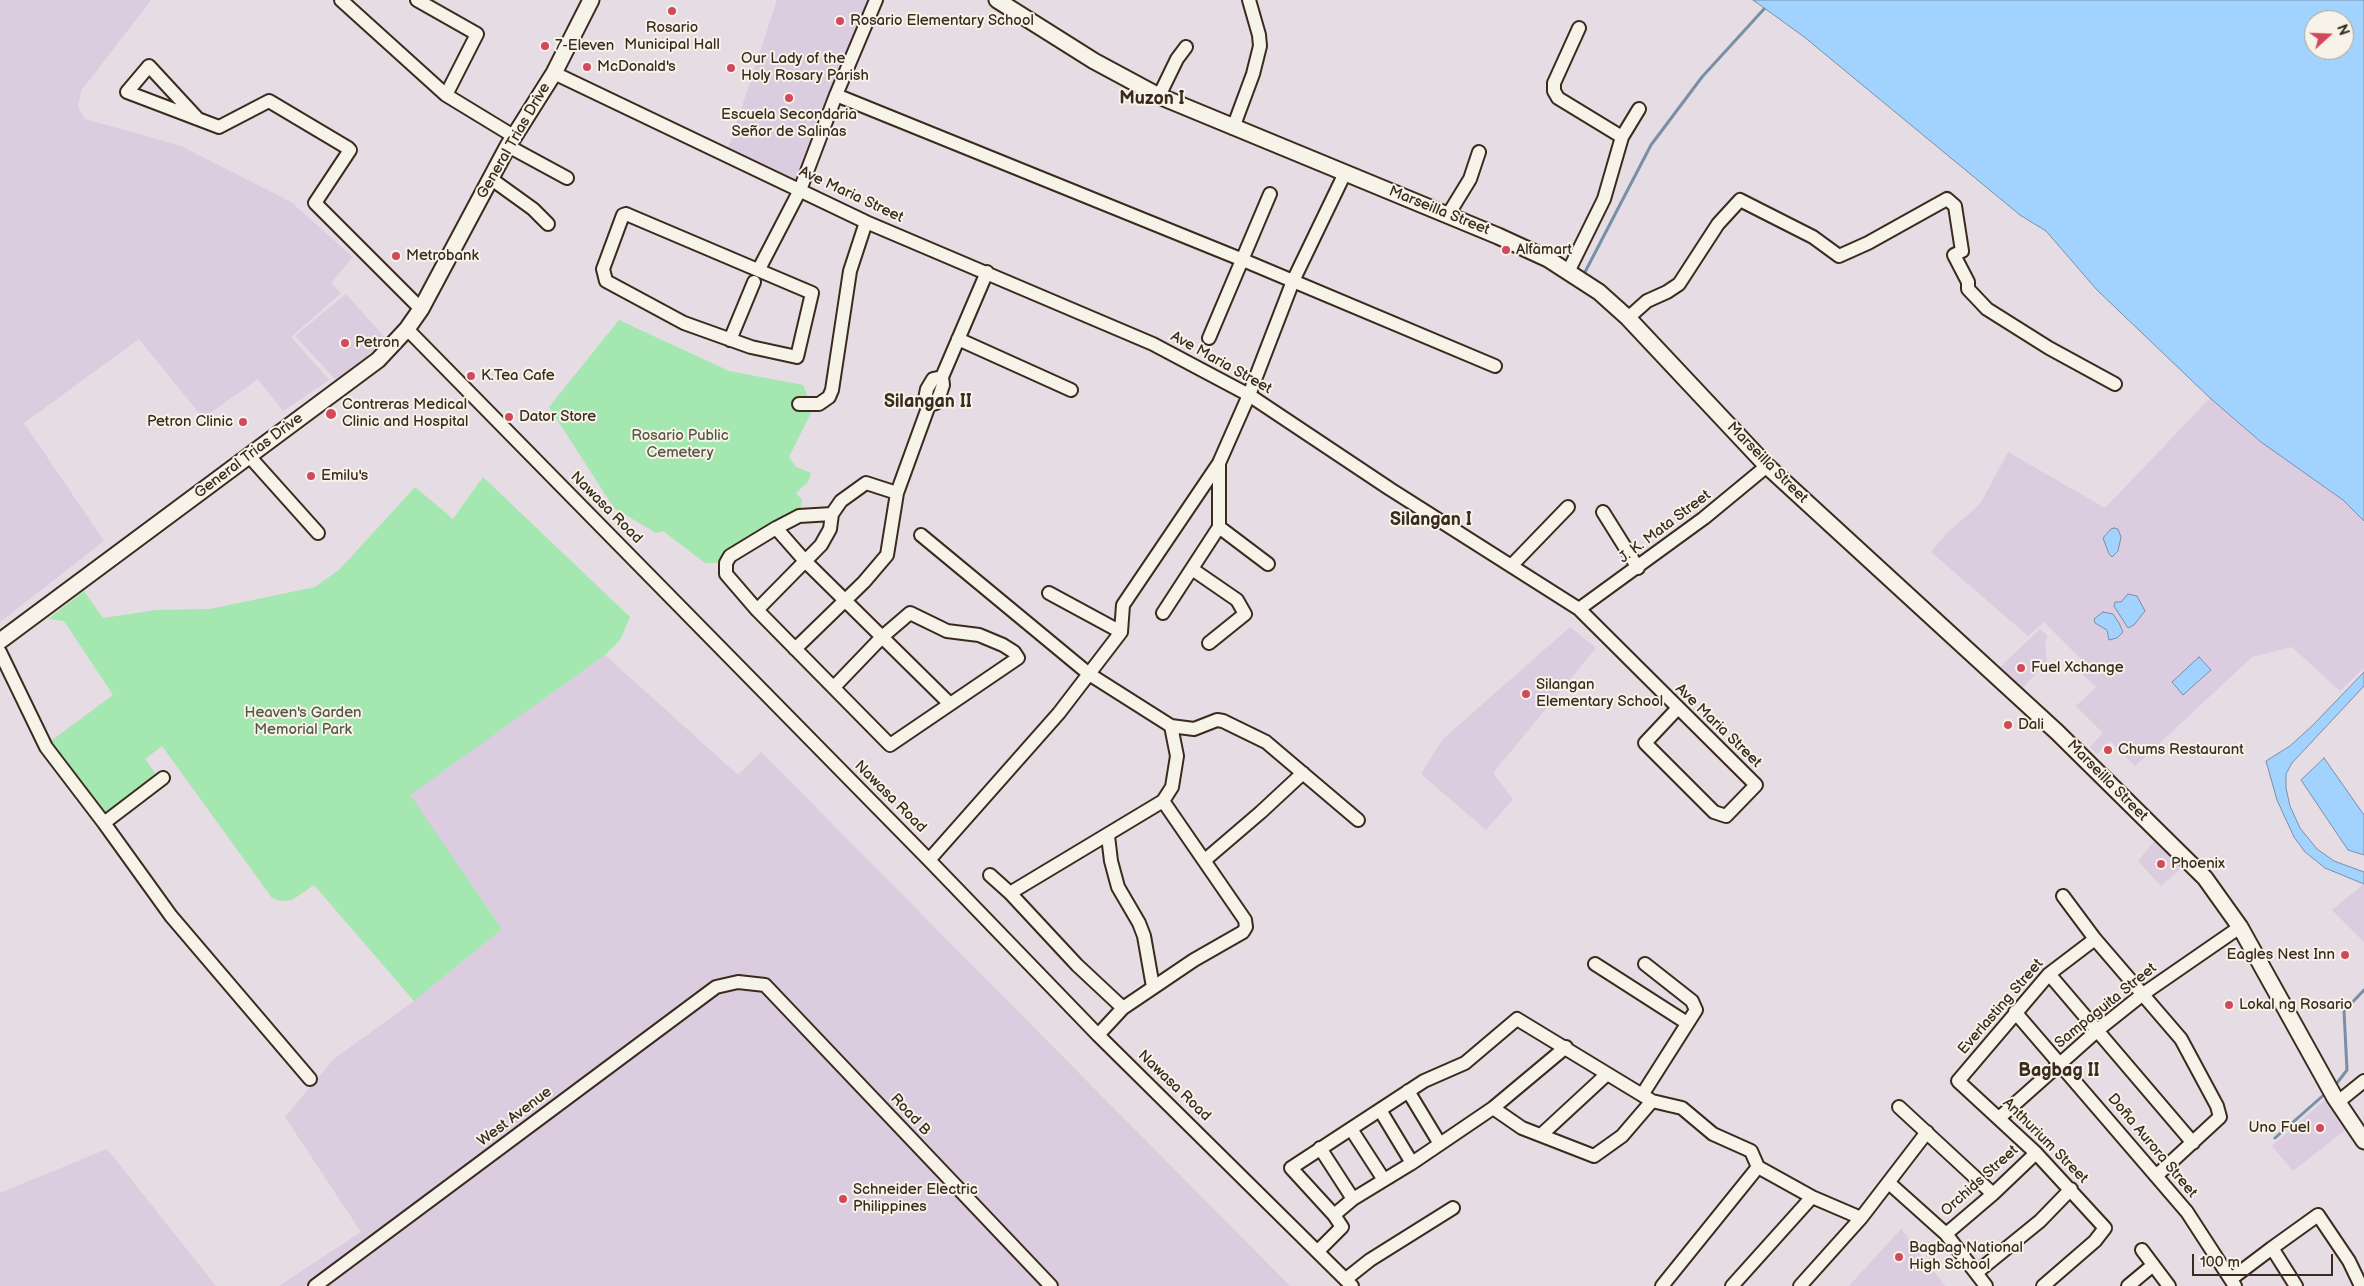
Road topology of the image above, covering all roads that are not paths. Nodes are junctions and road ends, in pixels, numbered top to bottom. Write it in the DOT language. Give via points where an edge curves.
graph roads {
  1 [pos="341,0"];
  2 [pos="417,0"];
  3 [pos="591,0"];
  4 [pos="876,0"];
  5 [pos="997,0"];
  6 [pos="1249,0"];
  7 [pos="1579,28"];
  8 [pos="1186,47"];
  9 [pos="554,73"];
  10 [pos="446,95"];
  11 [pos="836,95"];
  12 [pos="1159,96"];
  13 [pos="1639,109"];
  14 [pos="198,120"];
  15 [pos="1233,128"];
  16 [pos="1622,137"];
  17 [pos="511,142"];
  18 [pos="1479,152"];
  19 [pos="1345,173"];
  20 [pos="490,178"];
  21 [pos="567,178"];
  22 [pos="800,190"];
  23 [pos="1270,194"];
  24 [pos="1448,215"];
  25 [pos="866,222"];
  26 [pos="548,224"];
  27 [pos="1242,260"];
  28 [pos="760,269"];
  29 [pos="1569,270"];
  30 [pos="987,272"];
  31 [pos="1293,281"];
  32 [pos="754,282"];
  33 [pos="421,309"];
  34 [pos="1628,318"];
  35 [pos="407,329"];
  36 [pos="1209,338"];
  37 [pos="958,339"];
  38 [pos="730,340"];
  39 [pos="1495,366"];
  40 [pos="2115,384"];
  41 [pos="1071,390"];
  42 [pos="1249,395"];
  43 [pos="799,404"];
  44 [pos="249,456"];
  45 [pos="1219,463"];
  46 [pos="1767,466"];
  47 [pos="897,493"];
  48 [pos="1568,506"];
  49 [pos="1603,512"];
  50 [pos="832,514"];
  51 [pos="1219,527"];
  52 [pos="776,528"];
  53 [pos="318,533"];
  54 [pos="921,536"];
  55 [pos="805,561"];
  56 [pos="1268,564"];
  57 [pos="1511,566"];
  58 [pos="1638,568"];
  59 [pos="1192,569"];
  60 [pos="1049,593"];
  61 [pos="845,599"];
  62 [pos="1578,609"];
  63 [pos="757,610"];
  64 [pos="1163,613"];
  65 [pos="1122,632"];
  66 [pos="882,637"];
  67 [pos="0,641"];
  68 [pos="1209,643"];
  69 [pos="795,649"];
  70 [pos="0,652"];
  71 [pos="1089,674"];
  72 [pos="834,687"];
  73 [pos="950,704"];
  74 [pos="1677,709"];
  75 [pos="1171,726"];
  76 [pos="1303,773"];
  77 [pos="163,778"];
  78 [pos="1163,801"];
  79 [pos="1358,820"];
  80 [pos="104,823"];
  81 [pos="1108,836"];
  82 [pos="930,860"];
  83 [pos="1205,860"];
  84 [pos="990,875"];
  85 [pos="1010,893"];
  86 [pos="2063,896"];
  87 [pos="2240,927"];
  88 [pos="2095,939"];
  89 [pos="1595,964"];
  90 [pos="1645,964"];
  91 [pos="2049,974"];
  92 [pos="738,982"];
  93 [pos="1153,987"];
  94 [pos="2143,994"];
  95 [pos="1122,1008"];
  96 [pos="2015,1012"];
  97 [pos="1687,1024"];
  98 [pos="2099,1029"];
  99 [pos="1098,1034"];
  100 [pos="1566,1047"];
  101 [pos="2060,1063"];
  102 [pos="1607,1074"];
  103 [pos="310,1079"];
  104 [pos="2364,1081"];
  105 [pos="1958,1082"];
  106 [pos="1408,1091"];
  107 [pos="1647,1098"];
  108 [pos="2338,1102"];
  109 [pos="1899,1107"];
  110 [pos="1493,1108"];
  111 [pos="1380,1110"];
  112 [pos="1999,1118"];
  113 [pos="1351,1129"];
  114 [pos="1927,1132"];
  115 [pos="1541,1135"];
  116 [pos="2364,1141"];
  117 [pos="2193,1143"];
  118 [pos="1440,1144"];
  119 [pos="1320,1148"];
  120 [pos="2036,1153"];
  121 [pos="1412,1163"];
  122 [pos="1758,1166"];
  123 [pos="2156,1176"];
  124 [pos="1384,1180"];
  125 [pos="1889,1183"];
  126 [pos="2071,1189"];
  127 [pos="1993,1194"];
  128 [pos="1812,1197"];
  129 [pos="1353,1199"];
  130 [pos="1453,1208"];
  131 [pos="1334,1214"];
  132 [pos="1861,1218"];
  133 [pos="1946,1234"];
  134 [pos="2272,1248"];
  135 [pos="2142,1250"];
  136 [pos="1318,1251"];
  137 [pos="2152,1266"];
  138 [pos="1976,1272"];
  139 [pos="1349,1282"];
  140 [pos="2233,1282"];
  141 [pos="315,1286"];
  142 [pos="1051,1286"];
  143 [pos="1662,1286"];
  144 [pos="1732,1286"];
  145 [pos="1800,1286"];
  146 [pos="1986,1286"];
  147 [pos="2043,1286"];
  148 [pos="2128,1286"];
  149 [pos="2169,1286"];
  150 [pos="2296,1286"];
  151 [pos="2361,1286"];
  1 -- 10 [label="street"];
  2 -- 10 [label="street" via="477,34"];
  3 -- 9 [label="main road, General Trias Drive"];
  4 -- 11 [label="street"];
  5 -- 12 [label="main road, Marseilla Street" via="1094,61"];
  6 -- 15 [label="street" via="1260,46"];
  7 -- 16 [label="street" via="1554,83 1554,90 1558,98"];
  8 -- 12 [label="street"];
  9 -- 17 [label="main road, General Trias Drive"];
  9 -- 22 [label="street, Ave Maria Street"];
  10 -- 17 [label="street"];
  11 -- 22 [label="street"];
  11 -- 27 [label="street"];
  12 -- 15 [label="main road, Marseilla Street"];
  13 -- 16 [label="street"];
  14 -- 14 [label="street" via="149,66 127,92 154,102"];
  14 -- 33 [label="street" via="220,127 269,101 350,148 315,203"];
  15 -- 19 [label="main road, Marseilla Street"];
  16 -- 29 [label="street" via="1604,199"];
  17 -- 20 [label="main road, General Trias Drive"];
  17 -- 21 [label="street"];
  18 -- 24 [label="street" via="1470,179"];
  19 -- 24 [label="main road, Marseilla Street"];
  19 -- 31 [label="street"];
  20 -- 26 [label="street"];
  20 -- 33 [label="main road, General Trias Drive"];
  22 -- 25 [label="street, Ave Maria Street"];
  22 -- 28 [label="street"];
  23 -- 27 [label="street"];
  24 -- 29 [label="main road, Marseilla Street"];
  25 -- 30 [label="street, Ave Maria Street"];
  25 -- 43 [label="street" via="850,271 832,390 829,397 819,404"];
  27 -- 31 [label="street"];
  27 -- 36 [label="street"];
  28 -- 38 [label="street" via="812,293 796,357"];
  28 -- 38 [label="street" via="623,215 602,269 606,281 684,322"];
  29 -- 34 [label="main road, Marseilla Street"];
  30 -- 37 [label="street"];
  30 -- 42 [label="street, Ave Maria Street" via="1153,344"];
  31 -- 39 [label="street"];
  31 -- 42 [label="street"];
  32 -- 38 [label="street"];
  33 -- 35 [label="main road, General Trias Drive"];
  34 -- 40 [label="street" via="1647,300 1679,284 1718,224 1740,200 1813,237 1839,256 1947,199 1956,206 1962,251 1954,255 1968,282 1968,289 1987,309"];
  34 -- 46 [label="main road, Marseilla Street"];
  35 -- 44 [label="main road, General Trias Drive" via="378,360"];
  35 -- 82 [label="street, Nawasa Road"];
  37 -- 41 [label="street"];
  37 -- 47 [label="street" via="942,378 940,394 936,403 929,405"];
  42 -- 45 [label="street"];
  42 -- 57 [label="street, Ave Maria Street"];
  44 -- 53 [label="street"];
  44 -- 67 [label="main road, General Trias Drive"];
  45 -- 51 [label="street"];
  45 -- 65 [label="street" via="1123,605"];
  46 -- 58 [label="street, J. K. Mata Street"];
  46 -- 87 [label="main road, Marseilla Street" via="2057,732 2205,878"];
  47 -- 50 [label="street" via="866,483 841,501"];
  47 -- 61 [label="street" via="887,555"];
  48 -- 57 [label="street"];
  49 -- 58 [label="street"];
  50 -- 52 [label="street" via="799,516"];
  50 -- 55 [label="street" via="830,529 821,545"];
  51 -- 56 [label="street"];
  51 -- 59 [label="street"];
  52 -- 55 [label="street"];
  52 -- 63 [label="street" via="730,556 726,563 726,574"];
  54 -- 71 [label="street"];
  55 -- 61 [label="street"];
  55 -- 63 [label="street"];
  57 -- 62 [label="street, Ave Maria Street"];
  58 -- 62 [label="street, J. K. Mata Street"];
  59 -- 64 [label="street"];
  59 -- 68 [label="street" via="1237,600 1246,614"];
  60 -- 65 [label="street"];
  61 -- 66 [label="street"];
  61 -- 69 [label="street"];
  62 -- 74 [label="street, Ave Maria Street"];
  63 -- 69 [label="street"];
  65 -- 71 [label="street"];
  66 -- 72 [label="street"];
  66 -- 73 [label="street"];
  66 -- 73 [label="street" via="910,613 947,631 979,635 1014,652 1018,658"];
  69 -- 72 [label="street"];
  70 -- 80 [label="street" via="46,748"];
  71 -- 75 [label="street"];
  71 -- 82 [label="street" via="1059,713"];
  72 -- 73 [label="street" via="890,745"];
  74 -- 74 [label="street, Ave Maria Street" via="1756,785 1726,816 1714,812 1645,743"];
  75 -- 76 [label="street" via="1194,728 1223,721 1266,742"];
  75 -- 78 [label="street" via="1178,756 1172,786"];
  76 -- 79 [label="street"];
  76 -- 83 [label="street"];
  77 -- 80 [label="street"];
  78 -- 81 [label="street"];
  78 -- 83 [label="street"];
  80 -- 103 [label="street" via="171,916"];
  81 -- 85 [label="street"];
  81 -- 93 [label="street" via="1118,887 1144,936"];
  82 -- 99 [label="street, Nawasa Road"];
  83 -- 93 [label="street" via="1245,920 1245,930"];
  84 -- 85 [label="street"];
  85 -- 95 [label="street"];
  86 -- 88 [label="street"];
  87 -- 94 [label="street, Sampaguita Street"];
  87 -- 108 [label="main road, Marseilla Street"];
  88 -- 91 [label="street, Everlasting Street"];
  88 -- 94 [label="street"];
  89 -- 97 [label="street"];
  90 -- 97 [label="street" via="1695,1005 1696,1010"];
  91 -- 96 [label="street, Everlasting Street"];
  91 -- 98 [label="street"];
  92 -- 141 [label="street, West Avenue" via="716,988"];
  92 -- 142 [label="street, Road B" via="765,985"];
  93 -- 95 [label="street"];
  94 -- 98 [label="street, Sampaguita Street"];
  94 -- 117 [label="street" via="2181,1039 2217,1106 2220,1117"];
  95 -- 99 [label="street"];
  96 -- 101 [label="street, Doña Aurora Street"];
  96 -- 105 [label="street, Everlasting Street"];
  97 -- 107 [label="street"];
  98 -- 101 [label="street, Sampaguita Street"];
  98 -- 117 [label="street"];
  99 -- 136 [label="street, Nawasa Road"];
  100 -- 102 [label="street"];
  100 -- 106 [label="street" via="1517,1019 1465,1063 1440,1072"];
  100 -- 110 [label="street"];
  101 -- 112 [label="street, Sampaguita Street"];
  101 -- 123 [label="street, Doña Aurora Street"];
  102 -- 107 [label="street"];
  102 -- 115 [label="street"];
  104 -- 108 [label="street"];
  105 -- 112 [label="street, Anthurium Street"];
  106 -- 111 [label="street"];
  106 -- 118 [label="street"];
  107 -- 115 [label="street" via="1622,1136 1594,1156"];
  107 -- 122 [label="street" via="1682,1108 1713,1134 1751,1152"];
  108 -- 116 [label="main road, Marseilla Street"];
  109 -- 114 [label="street"];
  110 -- 115 [label="street" via="1522,1128"];
  110 -- 118 [label="street"];
  111 -- 113 [label="street"];
  111 -- 121 [label="street"];
  112 -- 120 [label="street, Anthurium Street"];
  113 -- 119 [label="street"];
  113 -- 124 [label="street"];
  114 -- 125 [label="street"];
  114 -- 127 [label="street"];
  117 -- 123 [label="street"];
  118 -- 121 [label="street"];
  119 -- 129 [label="street"];
  119 -- 131 [label="street" via="1291,1168"];
  120 -- 126 [label="street, Anthurium Street"];
  120 -- 127 [label="street, Orchids Street"];
  121 -- 124 [label="street"];
  122 -- 128 [label="street"];
  122 -- 143 [label="street"];
  123 -- 140 [label="street, Doña Aurora Street" via="2187,1212"];
  124 -- 129 [label="street"];
  125 -- 132 [label="street"];
  125 -- 133 [label="street"];
  126 -- 138 [label="street" via="2040,1221"];
  126 -- 147 [label="street, Anthurium Street" via="2105,1228"];
  127 -- 133 [label="street, Orchids Street"];
  128 -- 132 [label="street"];
  128 -- 144 [label="street"];
  129 -- 131 [label="street"];
  130 -- 139 [label="street" via="1370,1260"];
  131 -- 136 [label="street" via="1342,1227"];
  132 -- 145 [label="street"];
  133 -- 138 [label="street"];
  134 -- 140 [label="street"];
  134 -- 150 [label="street"];
  134 -- 151 [label="street" via="2318,1215 2349,1261"];
  135 -- 137 [label="street"];
  136 -- 139 [label="street, Nawasa Road"];
  137 -- 148 [label="street"];
  137 -- 149 [label="street"];
  138 -- 146 [label="street"];
}
